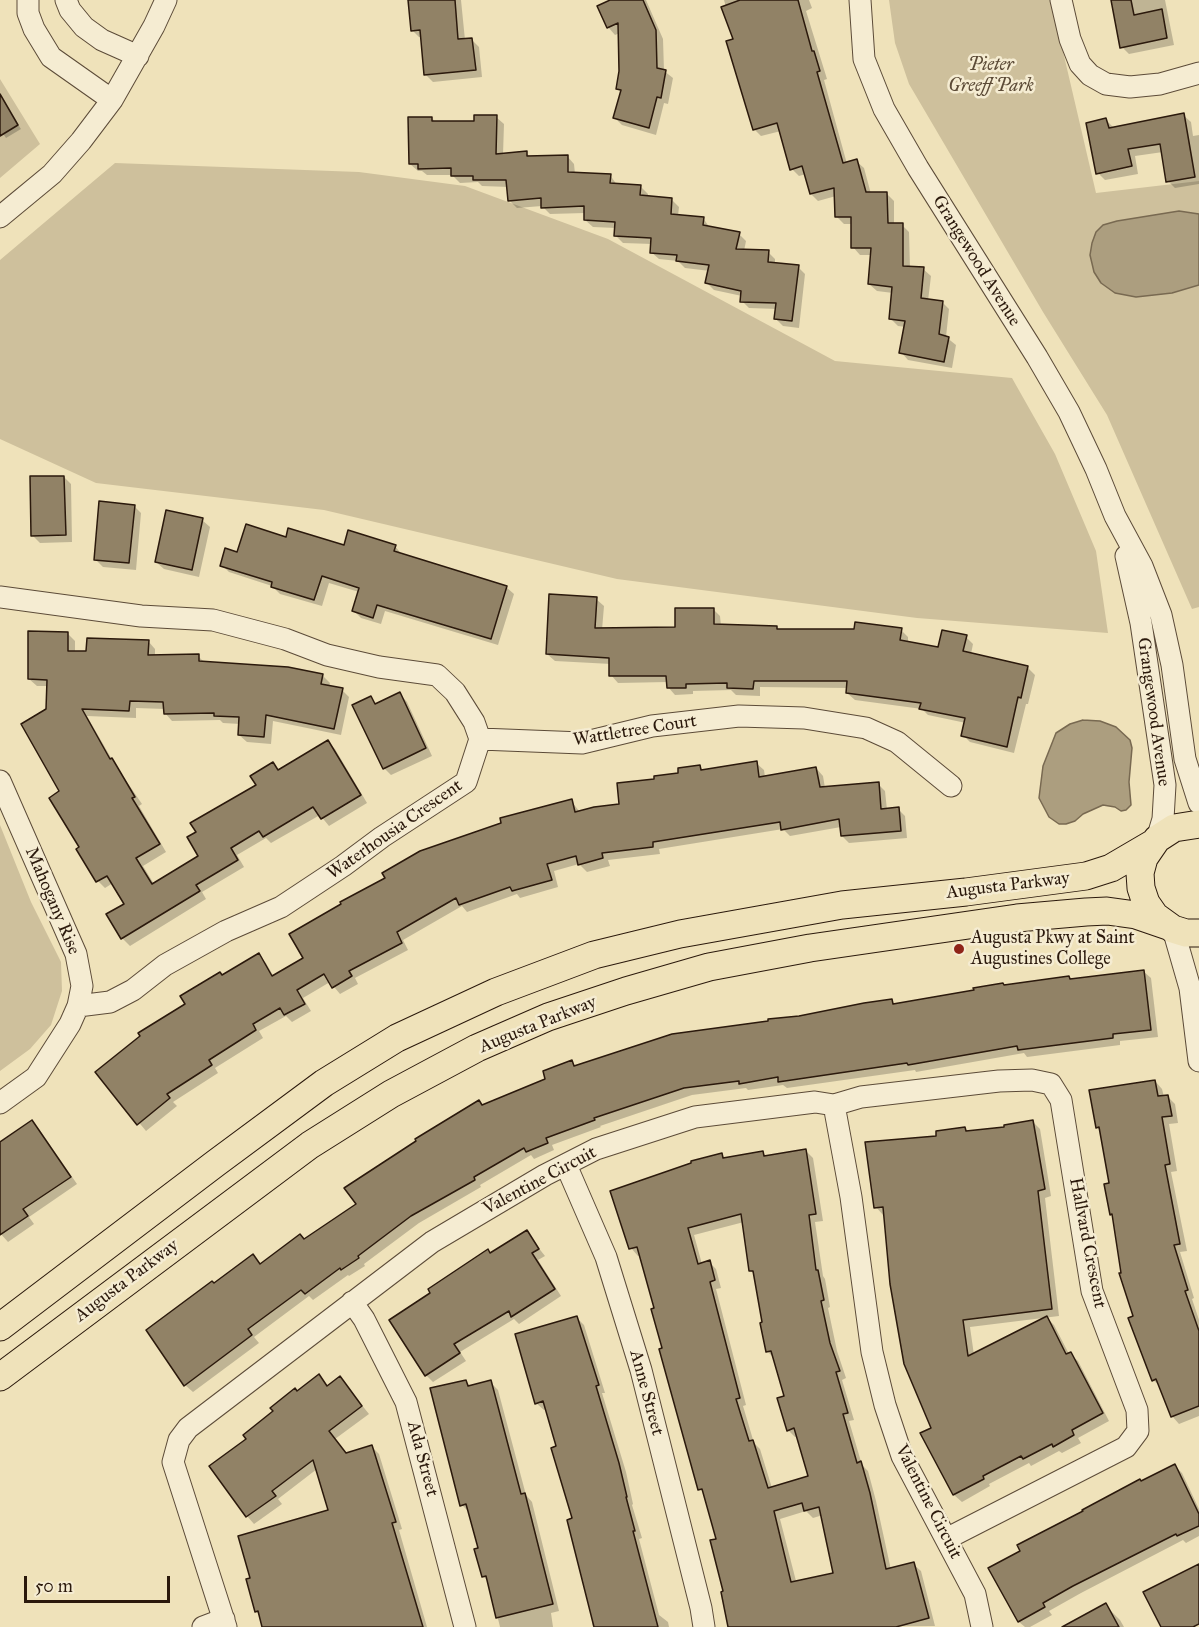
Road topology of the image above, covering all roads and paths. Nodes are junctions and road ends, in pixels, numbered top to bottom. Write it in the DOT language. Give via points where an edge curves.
graph roads {
  1 [pos="28,0"];
  2 [pos="66,0"];
  3 [pos="166,0"];
  4 [pos="860,0"];
  5 [pos="1061,0"];
  6 [pos="138,56"];
  7 [pos="1199,73"];
  8 [pos="112,100"];
  9 [pos="0,217"];
  10 [pos="1115,516"];
  11 [pos="0,597"];
  12 [pos="480,739"];
  13 [pos="0,781"];
  14 [pos="951,786"];
  15 [pos="1199,803"];
  16 [pos="1199,824"];
  17 [pos="1154,842"];
  18 [pos="1180,929"];
  19 [pos="78,1006"];
  20 [pos="1199,1060"];
  21 [pos="0,1103"];
  22 [pos="834,1106"];
  23 [pos="566,1165"];
  24 [pos="352,1302"];
  25 [pos="0,1328"];
  26 [pos="0,1377"];
  27 [pos="946,1539"];
  28 [pos="225,1623"];
  29 [pos="203,1627"];
  30 [pos="465,1627"];
  31 [pos="704,1627"];
  32 [pos="982,1627"];
  1 -- 8 [label="street" via="34,29 51,57"];
  2 -- 6 [label="street" via="84,27"];
  3 -- 6 [label="street"];
  4 -- 10 [label="street, Grangewood Avenue" via="864,58 884,109 1069,412"];
  5 -- 7 [label="street" via="1080,64 1106,84 1160,84"];
  6 -- 8 [label="street"];
  8 -- 9 [label="street" via="52,174"];
  10 -- 15 [label="street, Grangewood Avenue" via="1142,566 1161,615 1185,759"];
  10 -- 17 [label="street, Grangewood Avenue" via="1141,623 1165,785 1163,819"];
  11 -- 12 [label="street" via="141,616 213,620 327,655 437,675 454,692"];
  12 -- 14 [label="street, Wattletree Court" via="582,743 652,726 738,716 804,718 866,728 897,742"];
  12 -- 19 [label="street, Waterhousia Crescent" via="466,782 343,866 281,907 226,931 165,965 110,1002"];
  13 -- 19 [label="street, Mahogany Rise" via="76,954 82,986"];
  16 -- 17 [label="main road, Augusta Parkway" via="1174,828"];
  17 -- 18 [label="main road" via="1144,858 1141,888 1155,916"];
  17 -- 25 [label="main road, Augusta Parkway" via="1111,868 1077,877 842,905 680,934 594,955 496,993 397,1038 324,1083"];
  18 -- 20 [label="street"];
  18 -- 26 [label="main road, Augusta Parkway" via="1136,915 1107,911 1017,918 709,967 548,1017 477,1048 390,1094 310,1145"];
  19 -- 21 [label="street, Mahogany Rise" via="36,1077"];
  22 -- 23 [label="street, Valentine Circuit" via="815,1102 695,1117 596,1149"];
  22 -- 27 [label="street, Valentine Circuit" via="872,1352 885,1405 902,1456"];
  22 -- 27 [label="street, Hallvard Crescent" via="861,1097 1032,1080 1051,1084 1061,1100 1092,1291 1137,1410 1138,1431 1126,1447"];
  23 -- 24 [label="street, Valentine Circuit" via="432,1242"];
  23 -- 31 [label="street, Anne Street" via="606,1257 641,1370"];
  24 -- 28 [label="street, Valentine Circuit" via="188,1428 179,1440 173,1462"];
  24 -- 30 [label="street, Ada Street" via="406,1402"];
  27 -- 32 [label="street, Valentine Circuit" via="975,1594"];
  28 -- 29 [label="street"];
}
